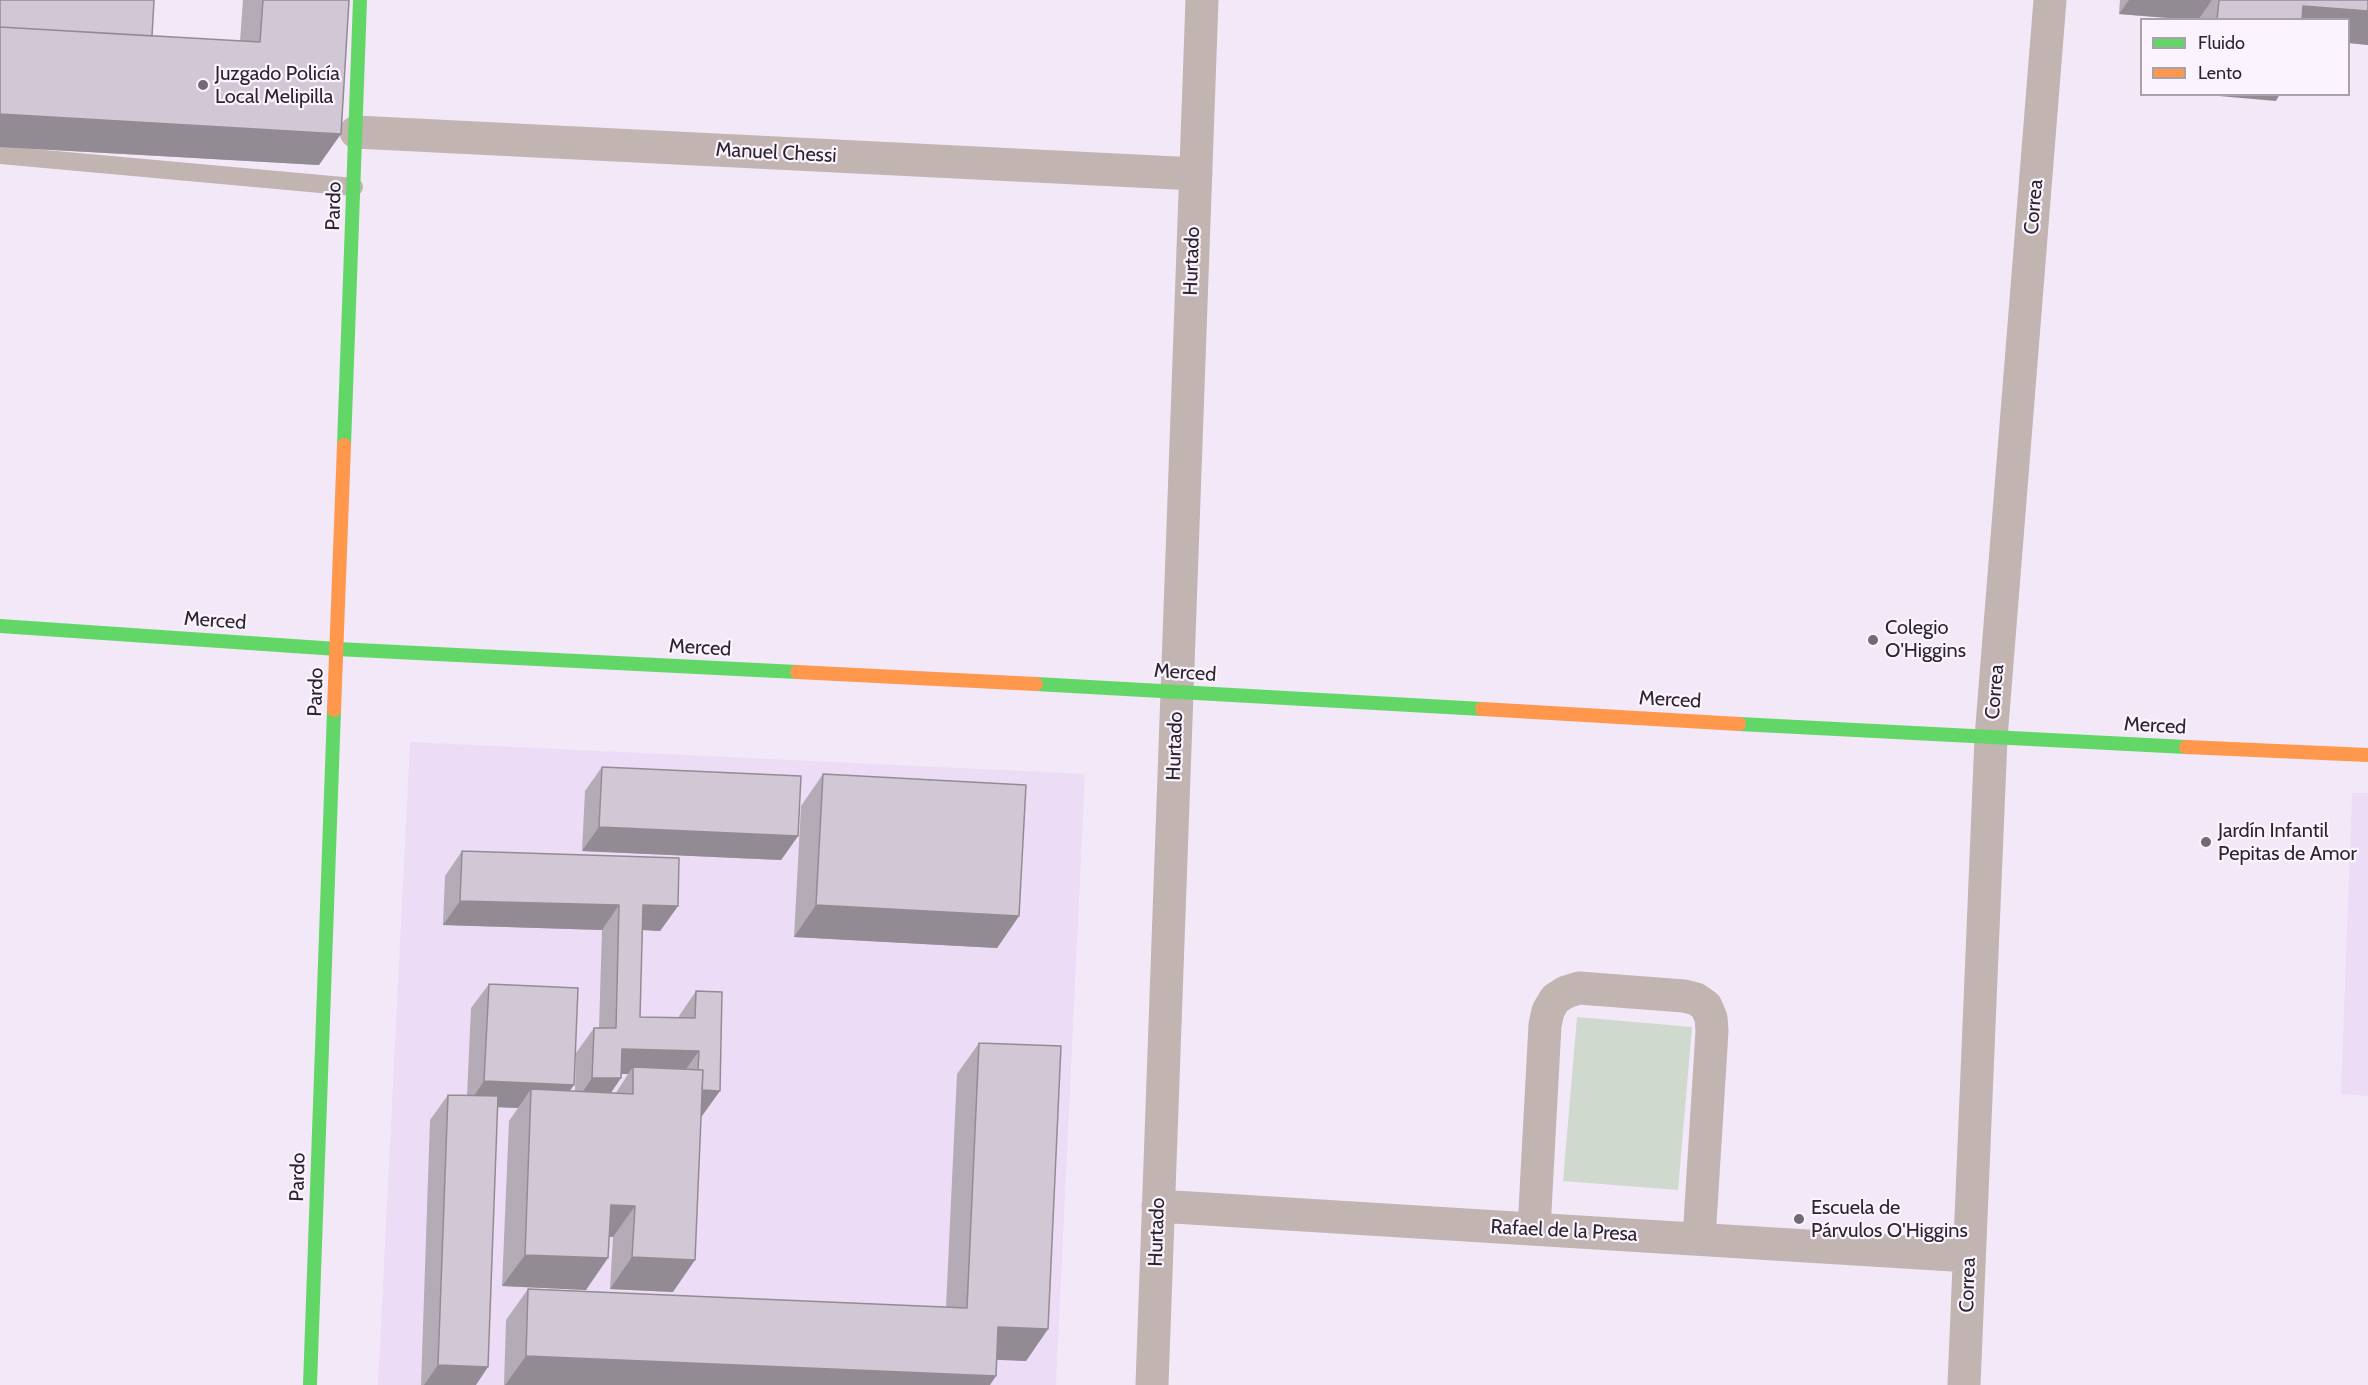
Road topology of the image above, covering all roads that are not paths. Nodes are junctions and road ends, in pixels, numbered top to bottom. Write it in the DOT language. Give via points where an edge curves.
graph roads {
  1 [pos="360,0"];
  2 [pos="1202,0"];
  3 [pos="2050,0"];
  4 [pos="356,132"];
  5 [pos="0,155"];
  6 [pos="1196,174"];
  7 [pos="354,187"];
  8 [pos="0,626"];
  9 [pos="337,649"];
  10 [pos="1177,691"];
  11 [pos="1991,738"];
  12 [pos="2368,755"];
  13 [pos="1158,1206"];
  14 [pos="1534,1229"];
  15 [pos="1699,1239"];
  16 [pos="1970,1256"];
  17 [pos="310,1385"];
  18 [pos="1152,1385"];
  19 [pos="1964,1385"];
  1 -- 4 [label="main road, Pardo"];
  2 -- 6 [label="street, Hurtado"];
  3 -- 11 [label="street, Correa"];
  4 -- 6 [label="street, Manuel Chessi"];
  4 -- 7 [label="main road, Pardo"];
  5 -- 7 [label="lane"];
  6 -- 10 [label="street, Hurtado"];
  7 -- 9 [label="main road, Pardo"];
  8 -- 9 [label="main road, Merced"];
  9 -- 10 [label="main road, Merced"];
  9 -- 17 [label="main road, Pardo"];
  10 -- 11 [label="main road, Merced"];
  10 -- 13 [label="street, Hurtado"];
  11 -- 12 [label="main road, Merced"];
  11 -- 16 [label="street, Correa"];
  13 -- 14 [label="street, Rafael de la Presa"];
  13 -- 18 [label="street, Hurtado"];
  14 -- 15 [label="street, Rafael de la Presa"];
  14 -- 15 [label="street" via="1545,1025 1555,999 1579,988 1684,996 1706,1006 1712,1031"];
  15 -- 16 [label="street, Rafael de la Presa"];
  16 -- 19 [label="street, Correa"];
}
